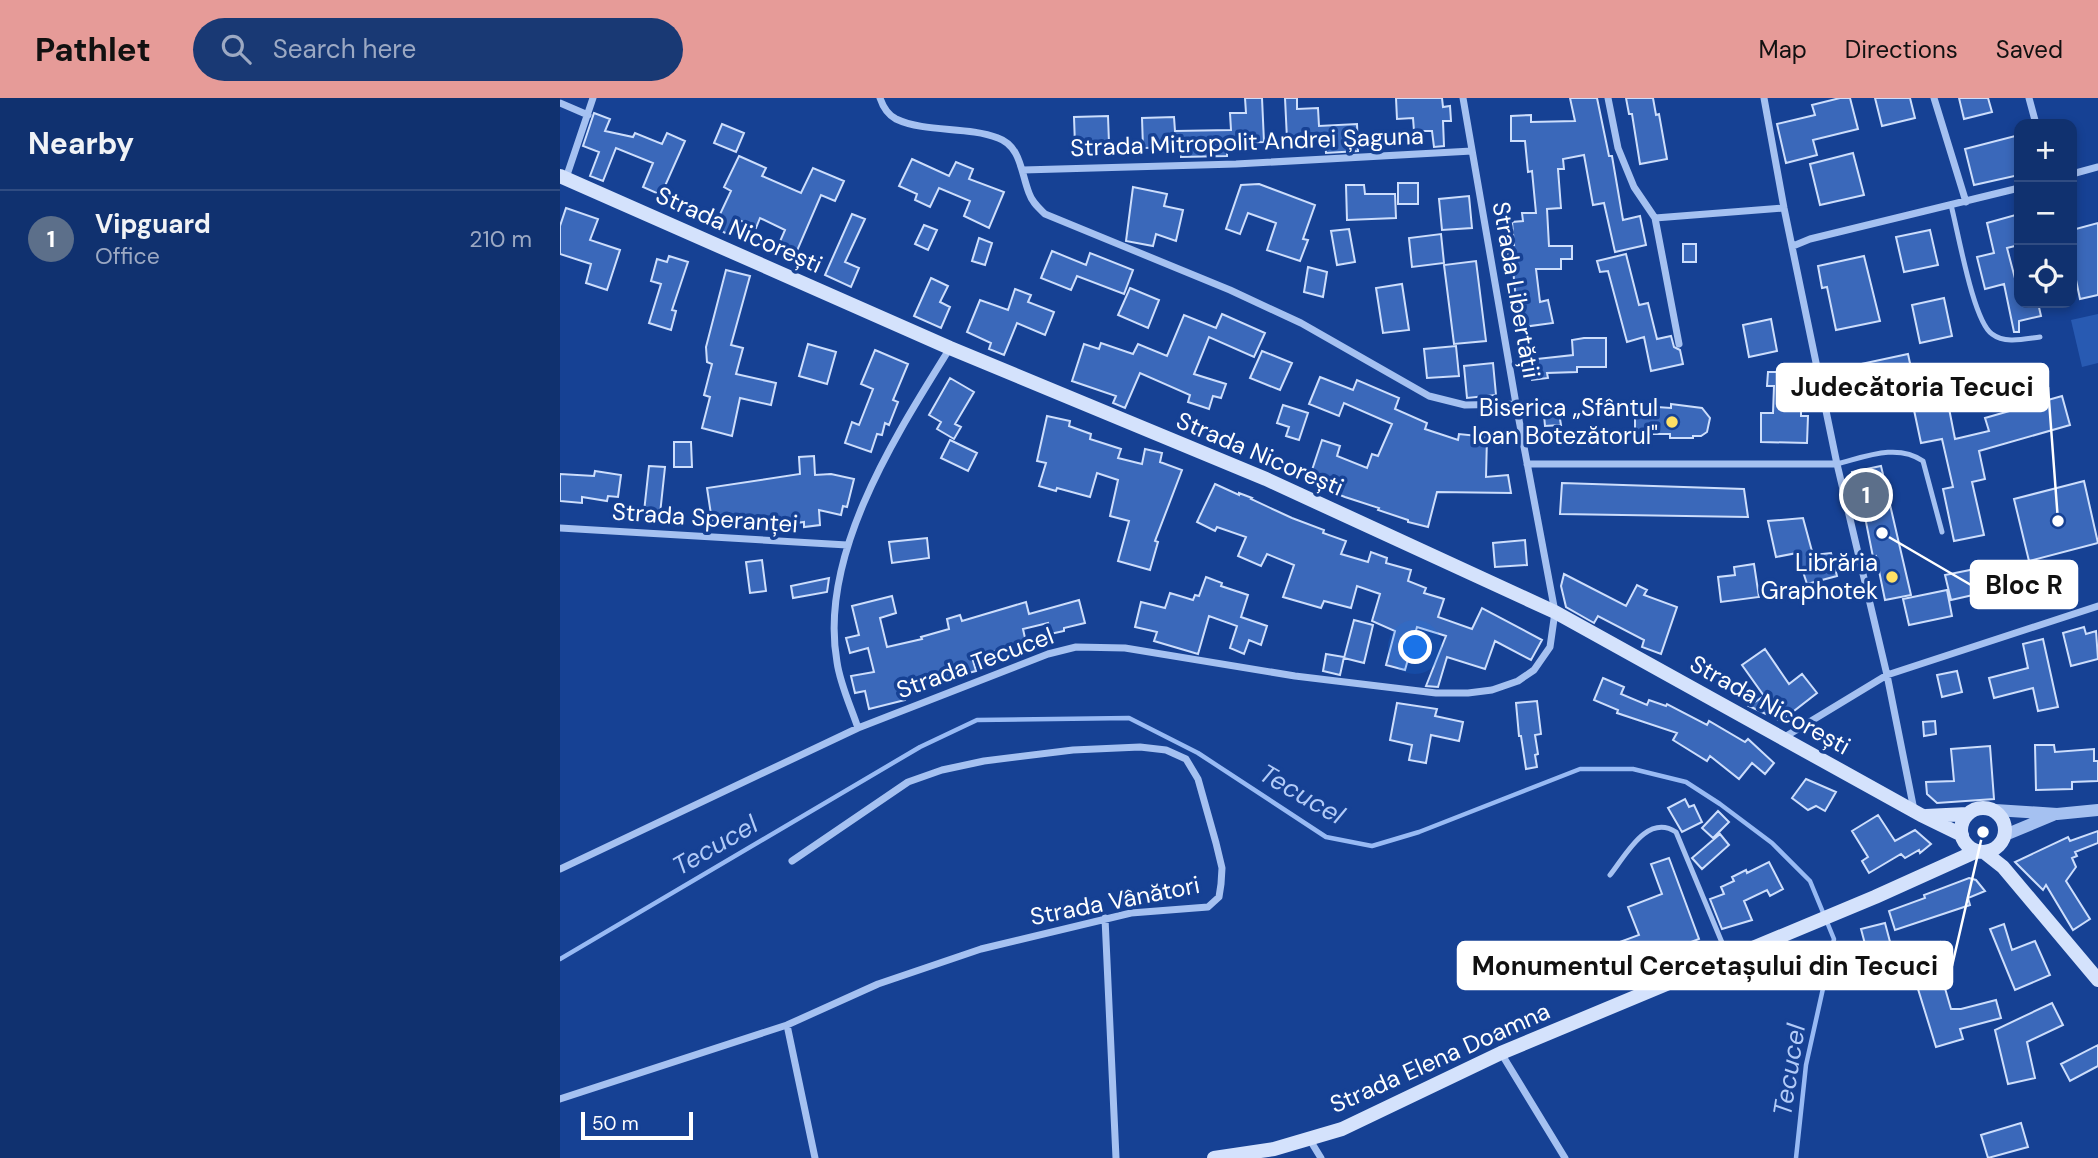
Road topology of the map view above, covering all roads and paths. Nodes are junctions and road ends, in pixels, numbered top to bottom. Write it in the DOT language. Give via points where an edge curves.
graph roads {
  1 [pos="593,98"];
  2 [pos="880,98"];
  3 [pos="1463,98"];
  4 [pos="1608,98"];
  5 [pos="1764,98"];
  6 [pos="1934,98"];
  7 [pos="2029,98"];
  8 [pos="560,103"];
  9 [pos="588,115"];
  10 [pos="2035,119"];
  11 [pos="1472,151"];
  12 [pos="2098,167"];
  13 [pos="1023,170"];
  14 [pos="2077,173"];
  15 [pos="563,178"];
  16 [pos="2014,189"];
  17 [pos="1966,202"];
  18 [pos="1951,205"];
  19 [pos="1784,208"];
  20 [pos="1655,218"];
  21 [pos="1793,246"];
  22 [pos="2039,337"];
  23 [pos="1679,344"];
  24 [pos="950,348"];
  25 [pos="1516,404"];
  26 [pos="1527,464"];
  27 [pos="1837,464"];
  28 [pos="560,528"];
  29 [pos="1942,532"];
  30 [pos="847,545"];
  31 [pos="2098,606"];
  32 [pos="1555,612"];
  33 [pos="1887,674"];
  34 [pos="858,728"];
  35 [pos="1783,738"];
  36 [pos="1994,810"];
  37 [pos="2098,810"];
  38 [pos="1918,813"];
  39 [pos="1967,814"];
  40 [pos="2057,814"];
  41 [pos="2004,839"];
  42 [pos="1966,850"];
  43 [pos="792,861"];
  44 [pos="2003,867"];
  45 [pos="560,869"];
  46 [pos="1610,875"];
  47 [pos="1105,918"];
  48 [pos="1728,958"];
  49 [pos="2095,973"];
  50 [pos="786,1025"];
  51 [pos="1501,1053"];
  52 [pos="560,1098"];
  53 [pos="1310,1140"];
  54 [pos="815,1158"];
  55 [pos="1116,1158"];
  56 [pos="1214,1158"];
  57 [pos="1321,1158"];
  58 [pos="1566,1158"];
  1 -- 9 [label="street"];
  2 -- 13 [label="street" via="895,119 999,138 1012,146"];
  3 -- 11 [label="street, Strada Libertății"];
  4 -- 20 [label="street" via="1618,148 1634,187"];
  5 -- 19 [label="street"];
  6 -- 17 [label="street"];
  7 -- 10 [label="street"];
  8 -- 9 [label="street"];
  9 -- 15 [label="street"];
  11 -- 13 [label="street, Strada Mitropolit Andrei Șaguna"];
  11 -- 25 [label="street, Strada Libertății"];
  12 -- 14 [label="street"];
  13 -- 25 [label="street" via="1034,203 1045,214 1301,323 1429,396 1465,405"];
  15 -- 24 [label="main road, Strada Nicorești"];
  16 -- 17 [label="street"];
  17 -- 18 [label="street"];
  18 -- 21 [label="street"];
  18 -- 22 [label="lane" via="1979,319 1994,336 2013,340"];
  19 -- 20 [label="street"];
  19 -- 21 [label="street"];
  20 -- 23 [label="street"];
  21 -- 27 [label="street"];
  24 -- 30 [label="street" via="886,452"];
  24 -- 32 [label="main road, Strada Nicorești" via="1266,479"];
  25 -- 26 [label="street, Strada Libertății"];
  26 -- 27 [label="street"];
  26 -- 32 [label="street, Strada Libertății"];
  27 -- 29 [label="lane" via="1887,452 1902,452 1923,461"];
  27 -- 33 [label="street"];
  28 -- 30 [label="street, Strada Speranței"];
  30 -- 34 [label="street" via="837,588 836,663"];
  31 -- 33 [label="street"];
  32 -- 34 [label="street, Strada Tecucel" via="1550,647 1534,670 1492,690 1436,693 1125,648 1076,647"];
  32 -- 35 [label="main road, Strada Nicorești"];
  33 -- 35 [label="street"];
  33 -- 38 [label="street"];
  34 -- 45 [label="street, Strada Tecucel"];
  35 -- 38 [label="main road, Strada Nicorești"];
  36 -- 39 [label="main road" via="1980,807"];
  36 -- 40 [label="street"];
  36 -- 41 [label="main road" via="2004,821"];
  37 -- 40 [label="street"];
  38 -- 39 [label="main road, Strada Nicorești"];
  38 -- 42 [label="main road, Strada Nicorești" via="1947,828"];
  39 -- 42 [label="main road" via="1963,821"];
  40 -- 41 [label="street"];
  41 -- 42 [label="main road" via="1998,848"];
  41 -- 44 [label="main road" via="2000,851"];
  42 -- 44 [label="main road, Strada Nicorești"];
  42 -- 48 [label="main road, Strada Elena Doamna" via="1875,897"];
  43 -- 47 [label="street, Strada Vânători" via="908,782 942,770 1073,750 1166,750 1186,759 1198,779 1222,868 1219,897 1208,907"];
  44 -- 49 [label="main road, Strada Nicorești"];
  46 -- 48 [label="lane" via="1645,831 1669,827 1676,832"];
  47 -- 50 [label="street, Strada Vânători" via="981,949 878,984"];
  47 -- 55 [label="street"];
  48 -- 51 [label="main road, Strada Elena Doamna"];
  50 -- 52 [label="street, Strada Vânători"];
  50 -- 54 [label="street"];
  51 -- 53 [label="main road, Strada Elena Doamna"];
  51 -- 58 [label="street"];
  53 -- 56 [label="main road, Strada Elena Doamna"];
  53 -- 57 [label="street"];
}
